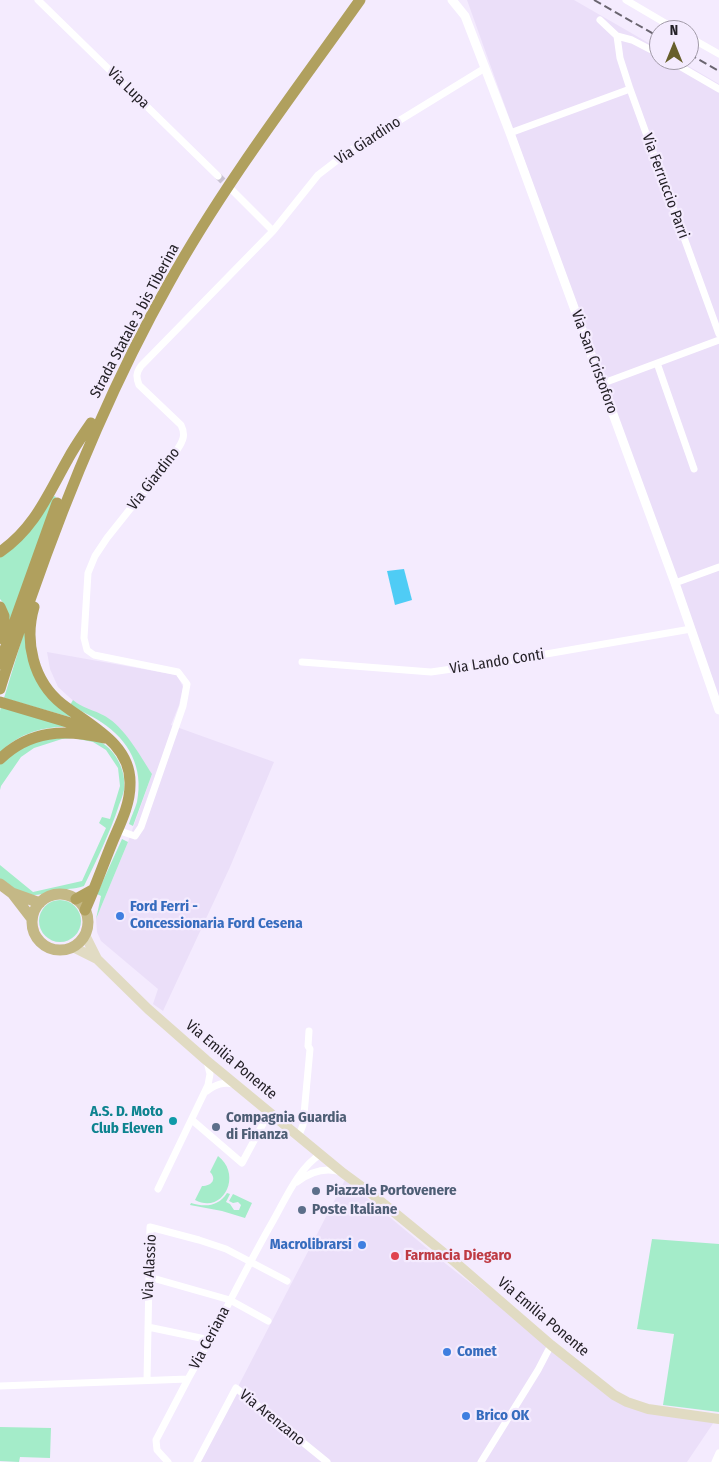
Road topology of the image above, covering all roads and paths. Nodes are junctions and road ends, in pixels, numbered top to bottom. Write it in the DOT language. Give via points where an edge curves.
graph roads {
  1 [pos="38,0"];
  2 [pos="351,0"];
  3 [pos="360,0"];
  4 [pos="452,0"];
  5 [pos="626,0"];
  6 [pos="600,20"];
  7 [pos="661,20"];
  8 [pos="617,36"];
  9 [pos="699,43"];
  10 [pos="649,48"];
  11 [pos="719,54"];
  12 [pos="485,68"];
  13 [pos="686,70"];
  14 [pos="630,89"];
  15 [pos="719,89"];
  16 [pos="510,133"];
  17 [pos="218,176"];
  18 [pos="233,191"];
  19 [pos="273,231"];
  20 [pos="719,334"];
  21 [pos="719,340"];
  22 [pos="657,363"];
  23 [pos="602,384"];
  24 [pos="91,423"];
  25 [pos="694,469"];
  26 [pos="48,549"];
  27 [pos="0,552"];
  28 [pos="719,567"];
  29 [pos="675,583"];
  30 [pos="0,607"];
  31 [pos="691,629"];
  32 [pos="0,650"];
  33 [pos="302,662"];
  34 [pos="0,664"];
  35 [pos="1,685"];
  36 [pos="0,702"];
  37 [pos="719,710"];
  38 [pos="108,739"];
  39 [pos="0,759"];
  40 [pos="118,830"];
  41 [pos="0,884"];
  42 [pos="94,889"];
  43 [pos="12,893"];
  44 [pos="76,899"];
  45 [pos="40,902"];
  46 [pos="85,910"];
  47 [pos="32,919"];
  48 [pos="85,935"];
  49 [pos="73,947"];
  50 [pos="97,959"];
  51 [pos="309,1031"];
  52 [pos="206,1060"];
  53 [pos="221,1072"];
  54 [pos="236,1084"];
  55 [pos="210,1086"];
  56 [pos="192,1120"];
  57 [pos="264,1122"];
  58 [pos="298,1135"];
  59 [pos="309,1144"];
  60 [pos="322,1155"];
  61 [pos="309,1163"];
  62 [pos="316,1171"];
  63 [pos="343,1173"];
  64 [pos="293,1185"];
  65 [pos="158,1189"];
  66 [pos="250,1261"];
  67 [pos="149,1277"];
  68 [pos="287,1281"];
  69 [pos="230,1300"];
  70 [pos="268,1321"];
  71 [pos="148,1327"];
  72 [pos="210,1340"];
  73 [pos="551,1345"];
  74 [pos="188,1379"];
  75 [pos="147,1380"];
  76 [pos="0,1386"];
  77 [pos="719,1419"];
  78 [pos="719,1453"];
  79 [pos="168,1462"];
  80 [pos="197,1462"];
  81 [pos="327,1462"];
  82 [pos="481,1462"];
  83 [pos="715,1462"];
  1 -- 17 [label="street, Via Lupa"];
  2 -- 24 [label="highway, Strada Statale 3 bis Tiberina" via="202,212 137,326"];
  3 -- 26 [label="highway, Strada Statale 3 bis Tiberina" via="224,194 169,282 98,426"];
  4 -- 12 [label="street, Via San Cristoforo" via="465,16"];
  5 -- 7 [label="street"];
  6 -- 8 [label="street"];
  8 -- 10 [label="street"];
  8 -- 14 [label="street, Via Ferruccio Parri"];
  9 -- 11 [label="street"];
  12 -- 16 [label="street, Via San Cristoforo"];
  12 -- 19 [label="street, Via Giardino" via="348,152 318,175"];
  13 -- 15 [label="street"];
  14 -- 16 [label="street"];
  14 -- 20 [label="street, Via Ferruccio Parri"];
  16 -- 23 [label="street, Via San Cristoforo"];
  18 -- 19 [label="street"];
  19 -- 40 [label="street, Via Giardino" via="137,371 139,385 181,426 183,440 95,556 88,573 84,638 87,650 94,655 178,672 187,684 183,706 142,827 134,836"];
  21 -- 22 [label="street"];
  22 -- 23 [label="street"];
  22 -- 25 [label="street"];
  23 -- 29 [label="street, Via San Cristoforo"];
  24 -- 27 [label="highway" via="38,514"];
  24 -- 34 [label="highway, Strada Statale 3 bis Tiberina" via="61,493"];
  26 -- 35 [label="highway, Strada Statale 3 bis Tiberina"];
  26 -- 38 [label="highway" via="30,628 36,668 61,703"];
  28 -- 29 [label="street"];
  29 -- 31 [label="street, Via San Cristoforo"];
  30 -- 32 [label="highway" via="4,616"];
  31 -- 33 [label="street, Via Lando Conti" via="431,672"];
  31 -- 37 [label="street, Via San Cristoforo"];
  36 -- 38 [label="highway" via="74,724"];
  38 -- 39 [label="highway" via="76,733 42,734 26,740"];
  38 -- 40 [label="highway" via="120,751 128,767 130,784 128,803"];
  40 -- 42 [label="highway"];
  41 -- 43 [label="main road"];
  42 -- 44 [label="highway"];
  42 -- 46 [label="highway"];
  43 -- 45 [label="main road"];
  43 -- 47 [label="main road"];
  44 -- 45 [label="main road" via="58,894"];
  44 -- 46 [label="main road"];
  45 -- 47 [label="main road"];
  46 -- 48 [label="main road" via="88,926"];
  47 -- 49 [label="main road" via="35,935 44,945 61,950"];
  48 -- 49 [label="main road"];
  48 -- 50 [label="main road, Via Emilia Ponente"];
  49 -- 50 [label="main road, Via Emilia Ponente"];
  50 -- 52 [label="main road, Via Emilia Ponente"];
  51 -- 58 [label="street" via="302,1125"];
  52 -- 53 [label="main road, Via Emilia Ponente"];
  52 -- 55 [label="street"];
  53 -- 54 [label="main road, Via Emilia Ponente"];
  53 -- 55 [label="street"];
  54 -- 55 [label="street"];
  54 -- 58 [label="main road, Via Emilia Ponente"];
  55 -- 56 [label="street"];
  56 -- 57 [label="street" via="242,1163"];
  56 -- 65 [label="street"];
  58 -- 59 [label="main road, Via Emilia Ponente"];
  59 -- 60 [label="main road, Via Emilia Ponente"];
  59 -- 61 [label="street"];
  60 -- 61 [label="street, Via Ceriana"];
  60 -- 62 [label="street"];
  60 -- 63 [label="main road, Via Emilia Ponente"];
  61 -- 64 [label="street, Via Ceriana"];
  62 -- 63 [label="street"];
  62 -- 64 [label="street, Via Ceriana"];
  63 -- 73 [label="main road, Via Emilia Ponente" via="455,1262"];
  64 -- 66 [label="street, Via Ceriana"];
  66 -- 67 [label="street, Via Alassio" via="226,1249 150,1227"];
  66 -- 68 [label="street"];
  66 -- 69 [label="street, Via Ceriana"];
  67 -- 69 [label="street"];
  67 -- 71 [label="street, Via Alassio"];
  69 -- 70 [label="street"];
  69 -- 72 [label="street, Via Ceriana"];
  71 -- 72 [label="street"];
  71 -- 75 [label="street, Via Alassio"];
  72 -- 74 [label="street, Via Ceriana"];
  73 -- 77 [label="main road, Via Emilia Ponente" via="627,1402 660,1412"];
  73 -- 82 [label="street"];
  74 -- 75 [label="street, Via Ceriana"];
  74 -- 79 [label="street" via="156,1440 157,1450"];
  75 -- 76 [label="street, Via Ceriana"];
  78 -- 83 [label="street"];
  80 -- 81 [label="street, Via Arenzano" via="236,1388"];
}
